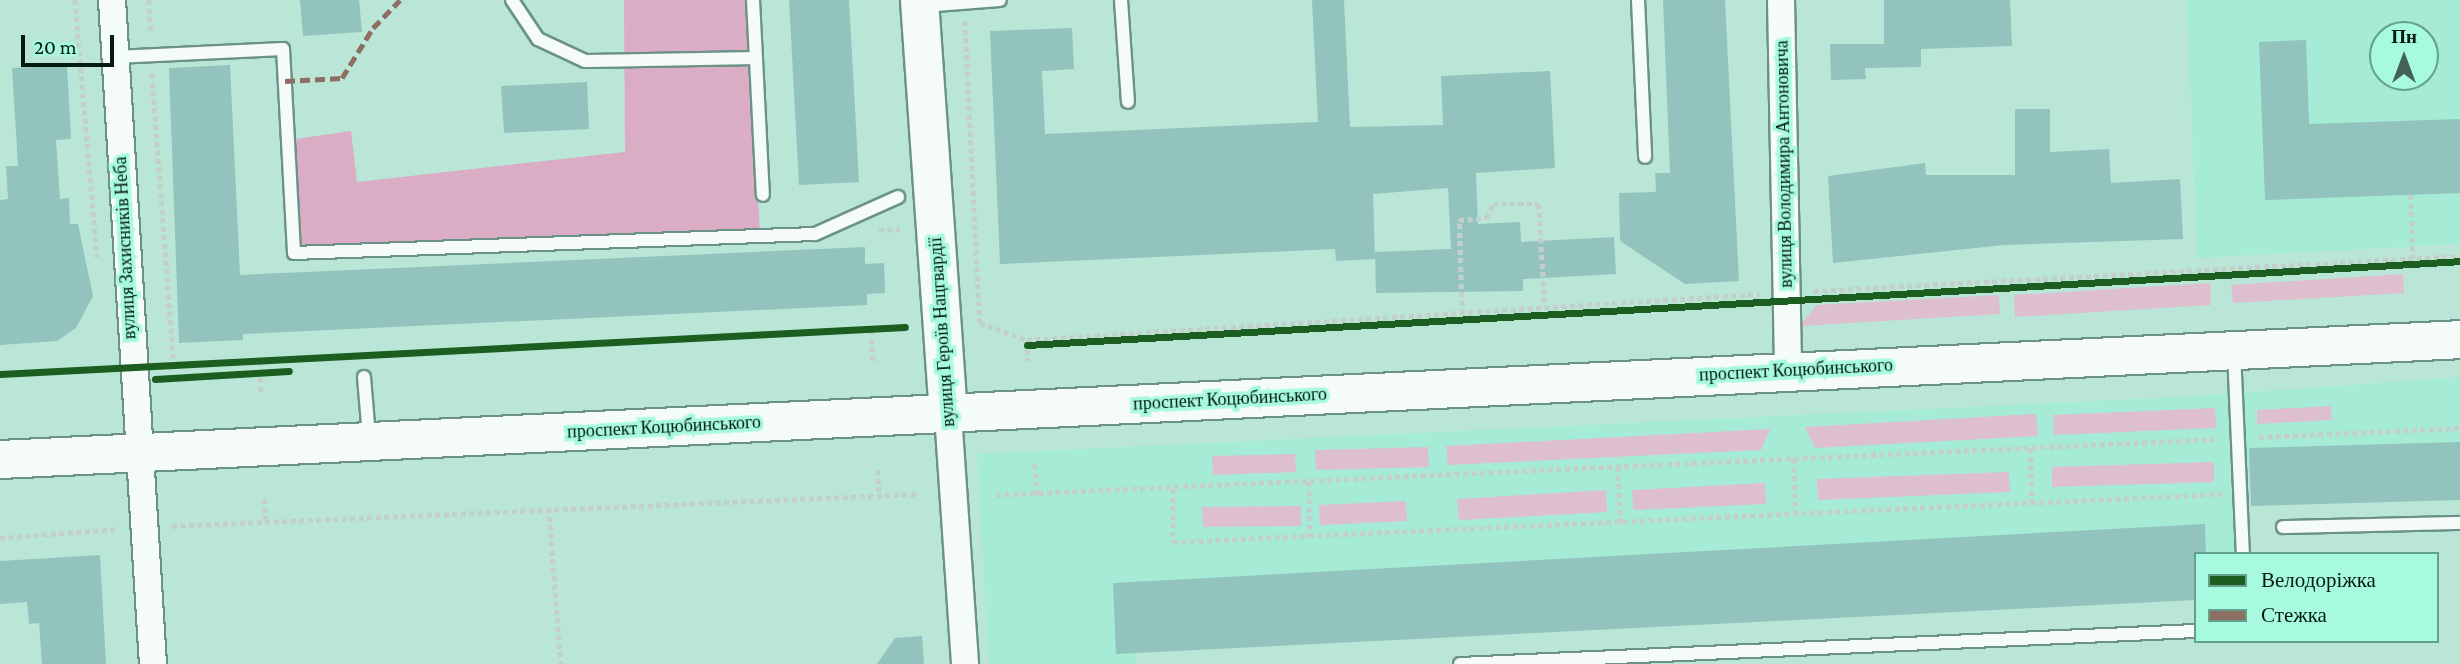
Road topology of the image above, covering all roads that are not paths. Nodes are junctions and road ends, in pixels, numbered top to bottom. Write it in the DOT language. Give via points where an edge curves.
graph roads {
  1 [pos="112,0"];
  2 [pos="512,0"];
  3 [pos="753,0"];
  4 [pos="1000,0"];
  5 [pos="1121,0"];
  6 [pos="1638,0"];
  7 [pos="1781,0"];
  8 [pos="919,3"];
  9 [pos="115,57"];
  10 [pos="756,58"];
  11 [pos="1128,102"];
  12 [pos="1645,157"];
  13 [pos="764,195"];
  14 [pos="898,197"];
  15 [pos="2460,339"];
  16 [pos="2234,348"];
  17 [pos="1788,370"];
  18 [pos="364,377"];
  19 [pos="948,414"];
  20 [pos="369,440"];
  21 [pos="138,452"];
  22 [pos="0,459"];
  23 [pos="2460,523"];
  24 [pos="2283,527"];
  25 [pos="2243,552"];
  26 [pos="2194,631"];
  27 [pos="1777,650"];
  28 [pos="153,664"];
  29 [pos="965,664"];
  30 [pos="1460,664"];
  31 [pos="1778,664"];
  1 -- 9 [label="street, вулиця Захисників Неба"];
  2 -- 10 [label="lane" via="538,39 584,61"];
  3 -- 10 [label="lane"];
  4 -- 8 [label="lane"];
  5 -- 11 [label="lane"];
  6 -- 12 [label="lane"];
  7 -- 17 [label="street, вулиця Володимира Антоновича"];
  8 -- 19 [label="main road, вулиця Героїв Нацгвардії"];
  9 -- 14 [label="lane" via="284,48 294,253 815,234"];
  9 -- 21 [label="street, вулиця Захисників Неба" via="119,368"];
  10 -- 13 [label="lane"];
  15 -- 16 [label="main road, проспект Коцюбинського"];
  16 -- 17 [label="main road, проспект Коцюбинського"];
  16 -- 25 [label="lane"];
  17 -- 19 [label="main road, проспект Коцюбинського"];
  18 -- 20 [label="lane"];
  19 -- 20 [label="main road, проспект Коцюбинського"];
  19 -- 29 [label="street, вулиця Героїв Нацгвардії"];
  20 -- 21 [label="main road, проспект Коцюбинського"];
  21 -- 22 [label="main road, проспект Коцюбинського"];
  21 -- 28 [label="street, вулиця Захисників Неба"];
  23 -- 24 [label="lane"];
  26 -- 27 [label="lane"];
  27 -- 30 [label="lane"];
  27 -- 31 [label="lane"];
}
